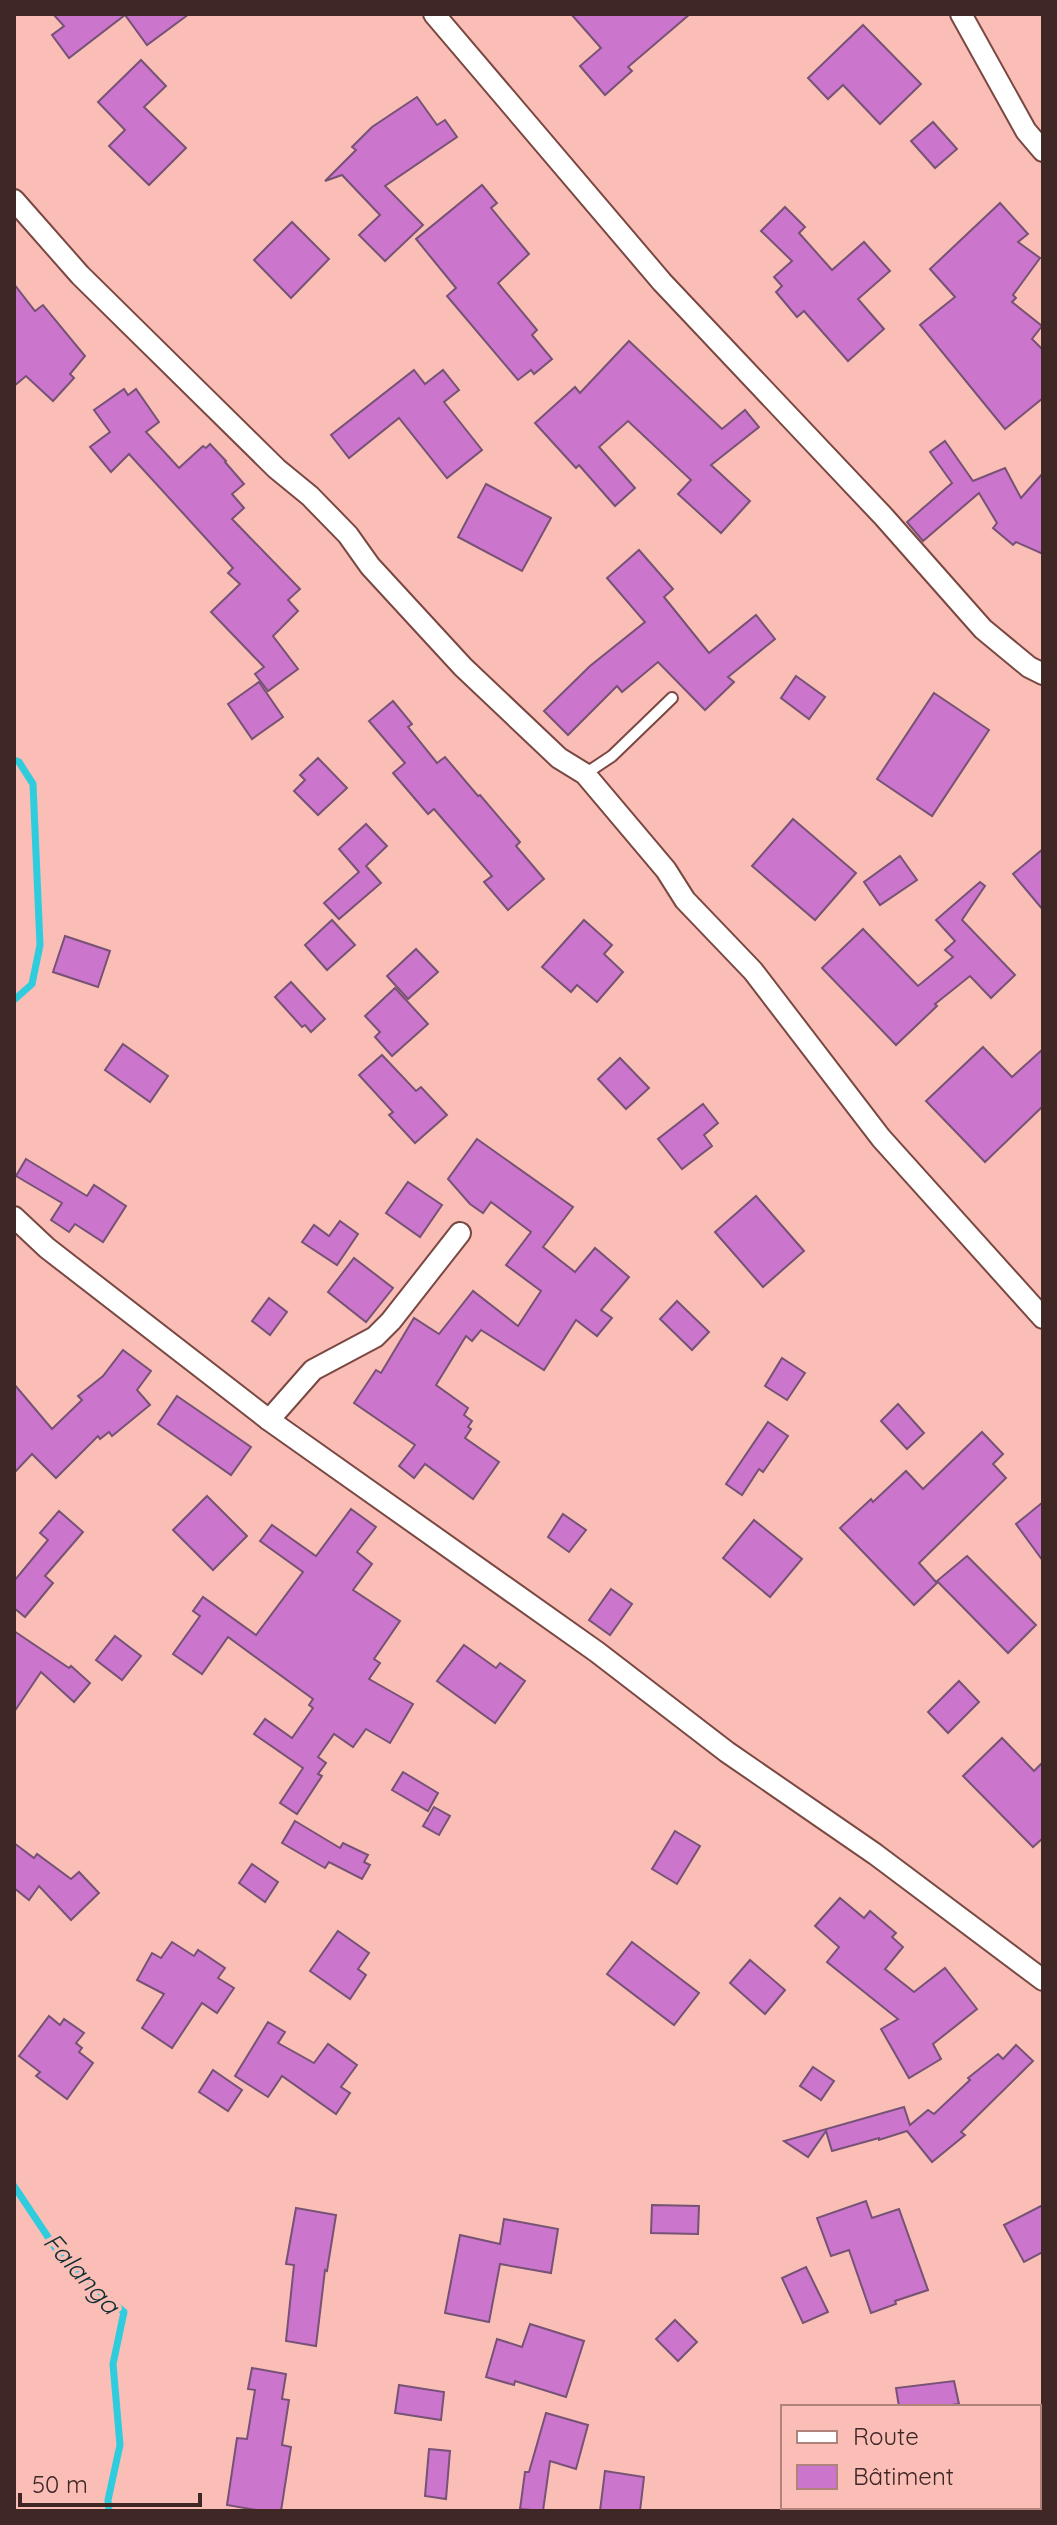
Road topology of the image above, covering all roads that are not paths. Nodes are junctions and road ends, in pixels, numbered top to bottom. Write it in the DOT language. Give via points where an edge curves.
graph roads {
  1 [pos="434,14"];
  2 [pos="961,14"];
  3 [pos="1043,151"];
  4 [pos="14,200"];
  5 [pos="1043,674"];
  6 [pos="672,698"];
  7 [pos="585,774"];
  8 [pos="14,1217"];
  9 [pos="460,1233"];
  10 [pos="1043,1318"];
  11 [pos="269,1420"];
  12 [pos="1043,1980"];
  1 -- 5 [label="street" via="662,282 983,629"];
  2 -- 3 [label="street" via="1026,131"];
  4 -- 7 [label="street" via="80,275 348,535 463,667 559,758"];
  6 -- 7 [label="lane" via="612,756"];
  7 -- 10 [label="street" via="685,900 753,971 881,1138"];
  8 -- 11 [label="street"];
  9 -- 11 [label="street" via="375,1337 313,1370"];
  11 -- 12 [label="street" via="597,1652"];
}
